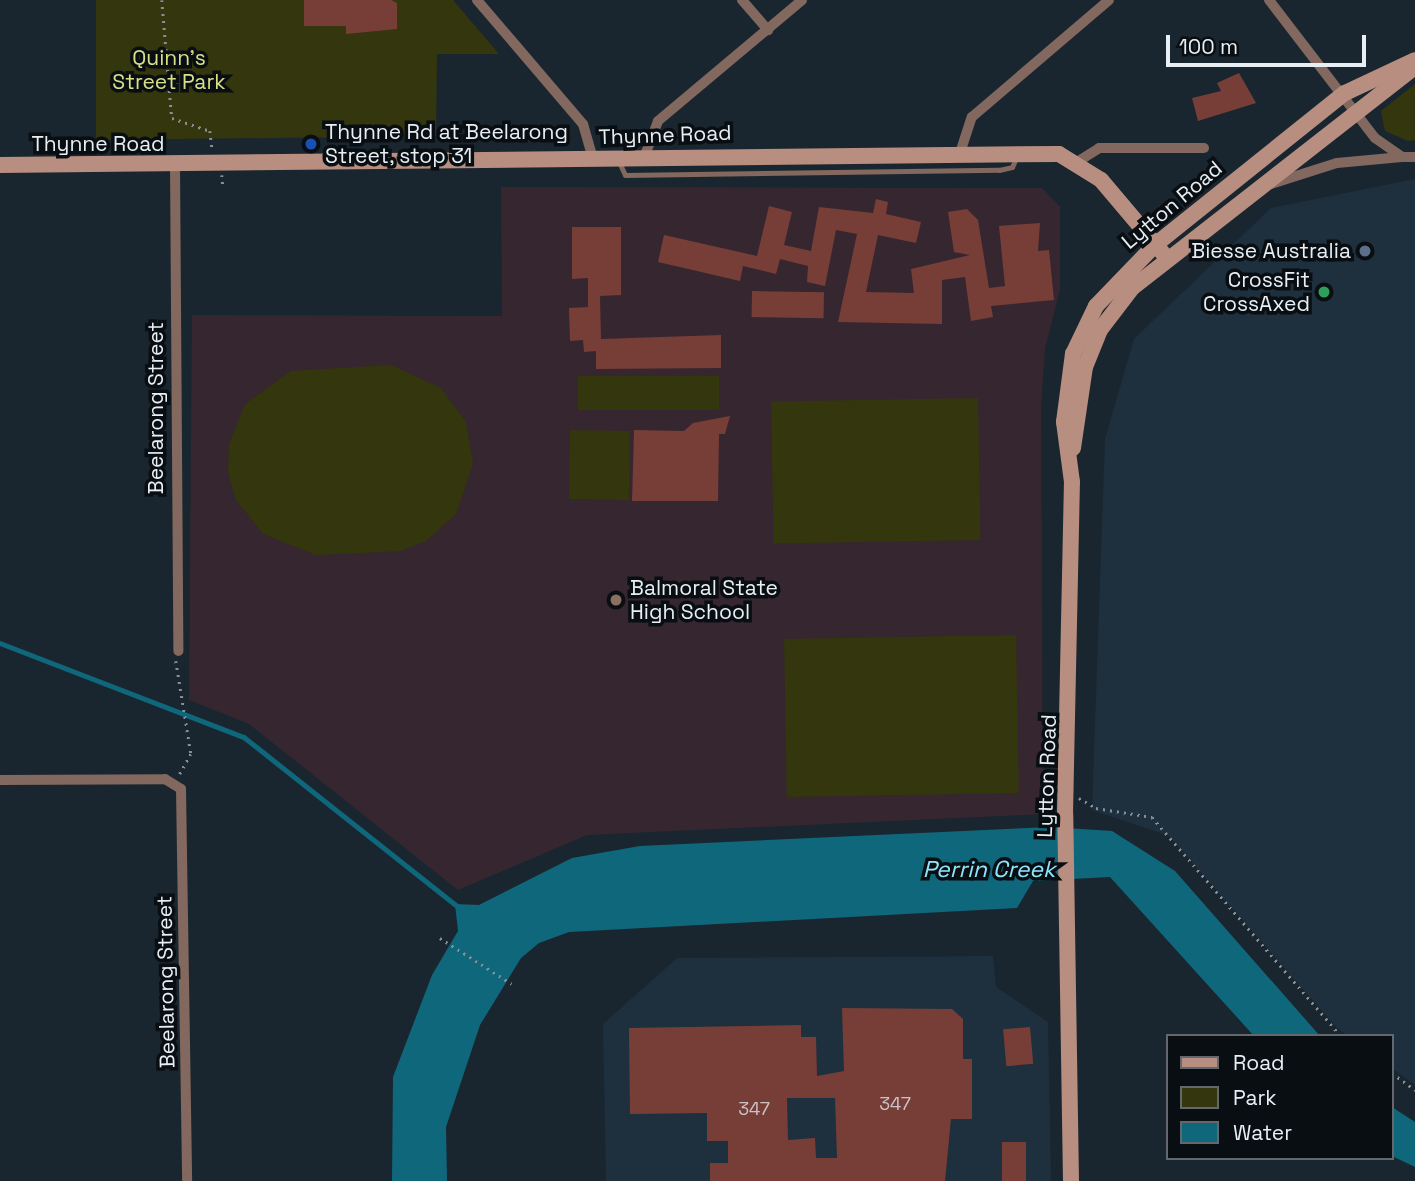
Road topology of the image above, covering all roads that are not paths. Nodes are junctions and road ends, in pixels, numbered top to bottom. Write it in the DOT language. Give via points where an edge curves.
graph roads {
  1 [pos="477,0"];
  2 [pos="742,0"];
  3 [pos="802,0"];
  4 [pos="1109,0"];
  5 [pos="1269,0"];
  6 [pos="768,30"];
  7 [pos="1415,60"];
  8 [pos="1415,67"];
  9 [pos="1345,93"];
  10 [pos="1357,109"];
  11 [pos="1204,148"];
  12 [pos="960,153"];
  13 [pos="1018,153"];
  14 [pos="645,155"];
  15 [pos="616,157"];
  16 [pos="1402,157"];
  17 [pos="1415,157"];
  18 [pos="593,158"];
  19 [pos="1077,162"];
  20 [pos="175,164"];
  21 [pos="0,165"];
  22 [pos="1253,191"];
  23 [pos="1155,245"];
  24 [pos="1167,258"];
  25 [pos="1071,457"];
  26 [pos="178,651"];
  27 [pos="0,780"];
  28 [pos="187,1181"];
  29 [pos="1071,1181"];
  1 -- 18 [label="street" via="583,124"];
  2 -- 6 [label="street"];
  3 -- 6 [label="street"];
  4 -- 12 [label="street" via="972,117"];
  5 -- 9 [label="street"];
  6 -- 14 [label="street" via="658,121"];
  7 -- 9 [label="main road, Lytton Road"];
  8 -- 10 [label="main road, Lytton Road"];
  9 -- 10 [label="street"];
  9 -- 23 [label="main road, Lytton Road"];
  10 -- 16 [label="street" via="1375,138"];
  10 -- 22 [label="main road, Lytton Road"];
  11 -- 19 [label="street" via="1099,148"];
  12 -- 13 [label="main road, Thynne Road"];
  12 -- 14 [label="main road, Thynne Road"];
  13 -- 15 [label="lane" via="1012,167 999,170 625,175"];
  13 -- 19 [label="main road, Thynne Road"];
  14 -- 15 [label="main road, Thynne Road"];
  15 -- 18 [label="main road, Thynne Road"];
  16 -- 17 [label="street"];
  16 -- 22 [label="street" via="1337,163"];
  18 -- 20 [label="main road, Thynne Road"];
  19 -- 23 [label="main road" via="1101,180"];
  20 -- 21 [label="main road, Thynne Road"];
  20 -- 26 [label="street, Beelarong Street"];
  22 -- 24 [label="main road, Lytton Road"];
  23 -- 24 [label="main road"];
  23 -- 25 [label="main road, Lytton Road" via="1108,291 1081,332 1065,400"];
  24 -- 25 [label="main road, Lytton Road" via="1132,288 1100,330 1080,386"];
  25 -- 29 [label="main road, Lytton Road" via="1073,654 1065,814"];
  27 -- 28 [label="street, Beelarong Street" via="165,779 177,785 183,799"];
}
